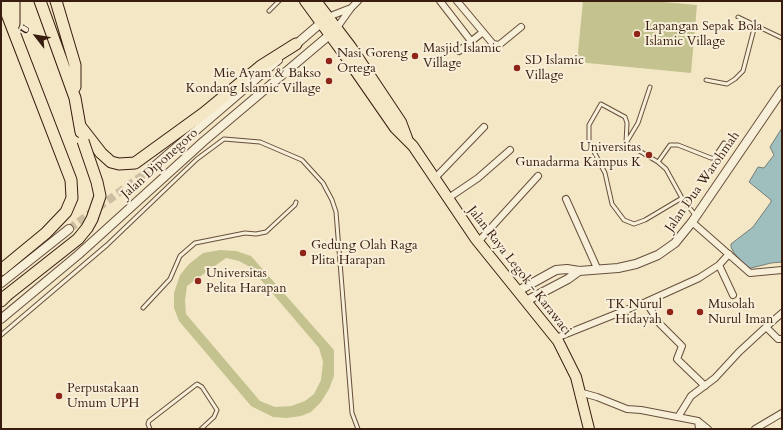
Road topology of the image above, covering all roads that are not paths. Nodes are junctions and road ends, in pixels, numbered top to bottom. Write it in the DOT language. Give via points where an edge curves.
graph roads {
  1 [pos="2,1"];
  2 [pos="14,1"];
  3 [pos="40,1"];
  4 [pos="56,1"];
  5 [pos="278,1"];
  6 [pos="305,1"];
  7 [pos="316,1"];
  8 [pos="358,1"];
  9 [pos="440,1"];
  10 [pos="457,1"];
  11 [pos="351,8"];
  12 [pos="269,11"];
  13 [pos="738,17"];
  14 [pos="325,20"];
  15 [pos="755,25"];
  16 [pos="521,27"];
  17 [pos="14,31"];
  18 [pos="333,32"];
  19 [pos="483,32"];
  20 [pos="782,38"];
  21 [pos="471,41"];
  22 [pos="296,44"];
  23 [pos="459,51"];
  24 [pos="706,80"];
  25 [pos="650,87"];
  26 [pos="782,90"];
  27 [pos="75,98"];
  28 [pos="80,126"];
  29 [pos="484,127"];
  30 [pos="626,142"];
  31 [pos="724,143"];
  32 [pos="510,150"];
  33 [pos="658,162"];
  34 [pos="151,168"];
  35 [pos="538,176"];
  36 [pos="435,178"];
  37 [pos="682,198"];
  38 [pos="447,199"];
  39 [pos="566,199"];
  40 [pos="296,202"];
  41 [pos="694,219"];
  42 [pos="70,229"];
  43 [pos="478,242"];
  44 [pos="729,254"];
  45 [pos="719,265"];
  46 [pos="597,268"];
  47 [pos="1,270"];
  48 [pos="782,270"];
  49 [pos="579,271"];
  50 [pos="1,283"];
  51 [pos="518,291"];
  52 [pos="733,295"];
  53 [pos="4,298"];
  54 [pos="526,300"];
  55 [pos="646,302"];
  56 [pos="142,308"];
  57 [pos="782,313"];
  58 [pos="1,319"];
  59 [pos="766,327"];
  60 [pos="1,335"];
  61 [pos="556,338"];
  62 [pos="782,339"];
  63 [pos="705,386"];
  64 [pos="579,392"];
  65 [pos="782,413"];
  66 [pos="678,417"];
  67 [pos="698,421"];
  68 [pos="150,429"];
  69 [pos="201,429"];
  70 [pos="358,429"];
  71 [pos="589,429"];
  72 [pos="699,429"];
  73 [pos="708,429"];
  74 [pos="755,429"];
  1 -- 17 [label="highway"];
  2 -- 17 [label="highway"];
  3 -- 27 [label="highway"];
  4 -- 27 [label="highway" via="75,65"];
  5 -- 12 [label="lane"];
  6 -- 14 [label="main road"];
  7 -- 14 [label="main road"];
  8 -- 11 [label="street"];
  9 -- 21 [label="street"];
  10 -- 19 [label="street"];
  11 -- 14 [label="street"];
  11 -- 18 [label="street"];
  13 -- 15 [label="lane"];
  14 -- 18 [label="main road, Jalan Raya Legok - Karawaci"];
  14 -- 22 [label="street, Jalan Diponegoro"];
  15 -- 20 [label="lane"];
  15 -- 24 [label="lane" via="743,71 728,84"];
  16 -- 19 [label="street" via="499,45 493,44"];
  17 -- 47 [label="highway" via="71,180 72,198 66,212 46,233"];
  18 -- 36 [label="main road, Jalan Raya Legok - Karawaci" via="372,87 401,122 408,139"];
  18 -- 58 [label="street, Jalan Diponegoro" via="204,141 78,256"];
  19 -- 21 [label="street"];
  21 -- 23 [label="street"];
  22 -- 28 [label="highway" via="261,66 204,113 135,163 111,162"];
  22 -- 34 [label="street, Jalan Diponegoro"];
  25 -- 30 [label="lane" via="641,116"];
  26 -- 41 [label="street, Jalan Dua Warohmah"];
  27 -- 28 [label="highway"];
  28 -- 53 [label="highway, bridge" via="100,196 92,218 78,238"];
  29 -- 36 [label="street"];
  30 -- 33 [label="lane"];
  30 -- 37 [label="lane" via="627,123 624,117 601,104 589,125 589,142 605,173 612,204 624,220 634,224 645,220"];
  31 -- 33 [label="lane" via="714,158 678,145 670,145"];
  32 -- 38 [label="street" via="485,173"];
  33 -- 37 [label="lane" via="666,169"];
  35 -- 43 [label="street"];
  36 -- 38 [label="main road, Jalan Raya Legok - Karawaci"];
  37 -- 41 [label="lane"];
  38 -- 43 [label="main road, Jalan Raya Legok - Karawaci"];
  39 -- 46 [label="street"];
  40 -- 56 [label="lane" via="266,232 245,233 196,243 180,256 170,279"];
  41 -- 44 [label="street"];
  41 -- 46 [label="street, Jalan Dua Warohmah" via="675,243 658,255 618,268"];
  42 -- 50 [label="street"];
  43 -- 51 [label="main road, Jalan Raya Legok - Karawaci"];
  44 -- 45 [label="street"];
  44 -- 48 [label="street" via="750,273"];
  45 -- 52 [label="street"];
  45 -- 55 [label="street" via="699,278"];
  46 -- 49 [label="street, Jalan Dua Warohmah"];
  49 -- 51 [label="street, Jalan Dua Warohmah" via="556,270"];
  49 -- 54 [label="street, Jalan Dua Warohmah"];
  51 -- 54 [label="main road, Jalan Raya Legok - Karawaci"];
  54 -- 61 [label="main road, Jalan Raya Legok - Karawaci"];
  55 -- 61 [label="street"];
  55 -- 63 [label="street" via="660,324 682,346 677,359"];
  57 -- 59 [label="street"];
  59 -- 62 [label="street" via="778,339"];
  59 -- 63 [label="street"];
  60 -- 70 [label="lane" via="84,265 197,159 224,139 260,142 302,160 323,183 332,200 336,212 352,413"];
  61 -- 64 [label="main road, Jalan Raya Legok - Karawaci" via="576,377"];
  63 -- 66 [label="street" via="691,396"];
  64 -- 66 [label="street" via="627,409"];
  64 -- 71 [label="main road, Jalan Raya Legok - Karawaci"];
  65 -- 74 [label="street"];
  66 -- 67 [label="street"];
  67 -- 72 [label="street"];
  67 -- 73 [label="street"];
  68 -- 69 [label="lane" via="150,421 197,384 202,387 217,410 214,417"];
}
